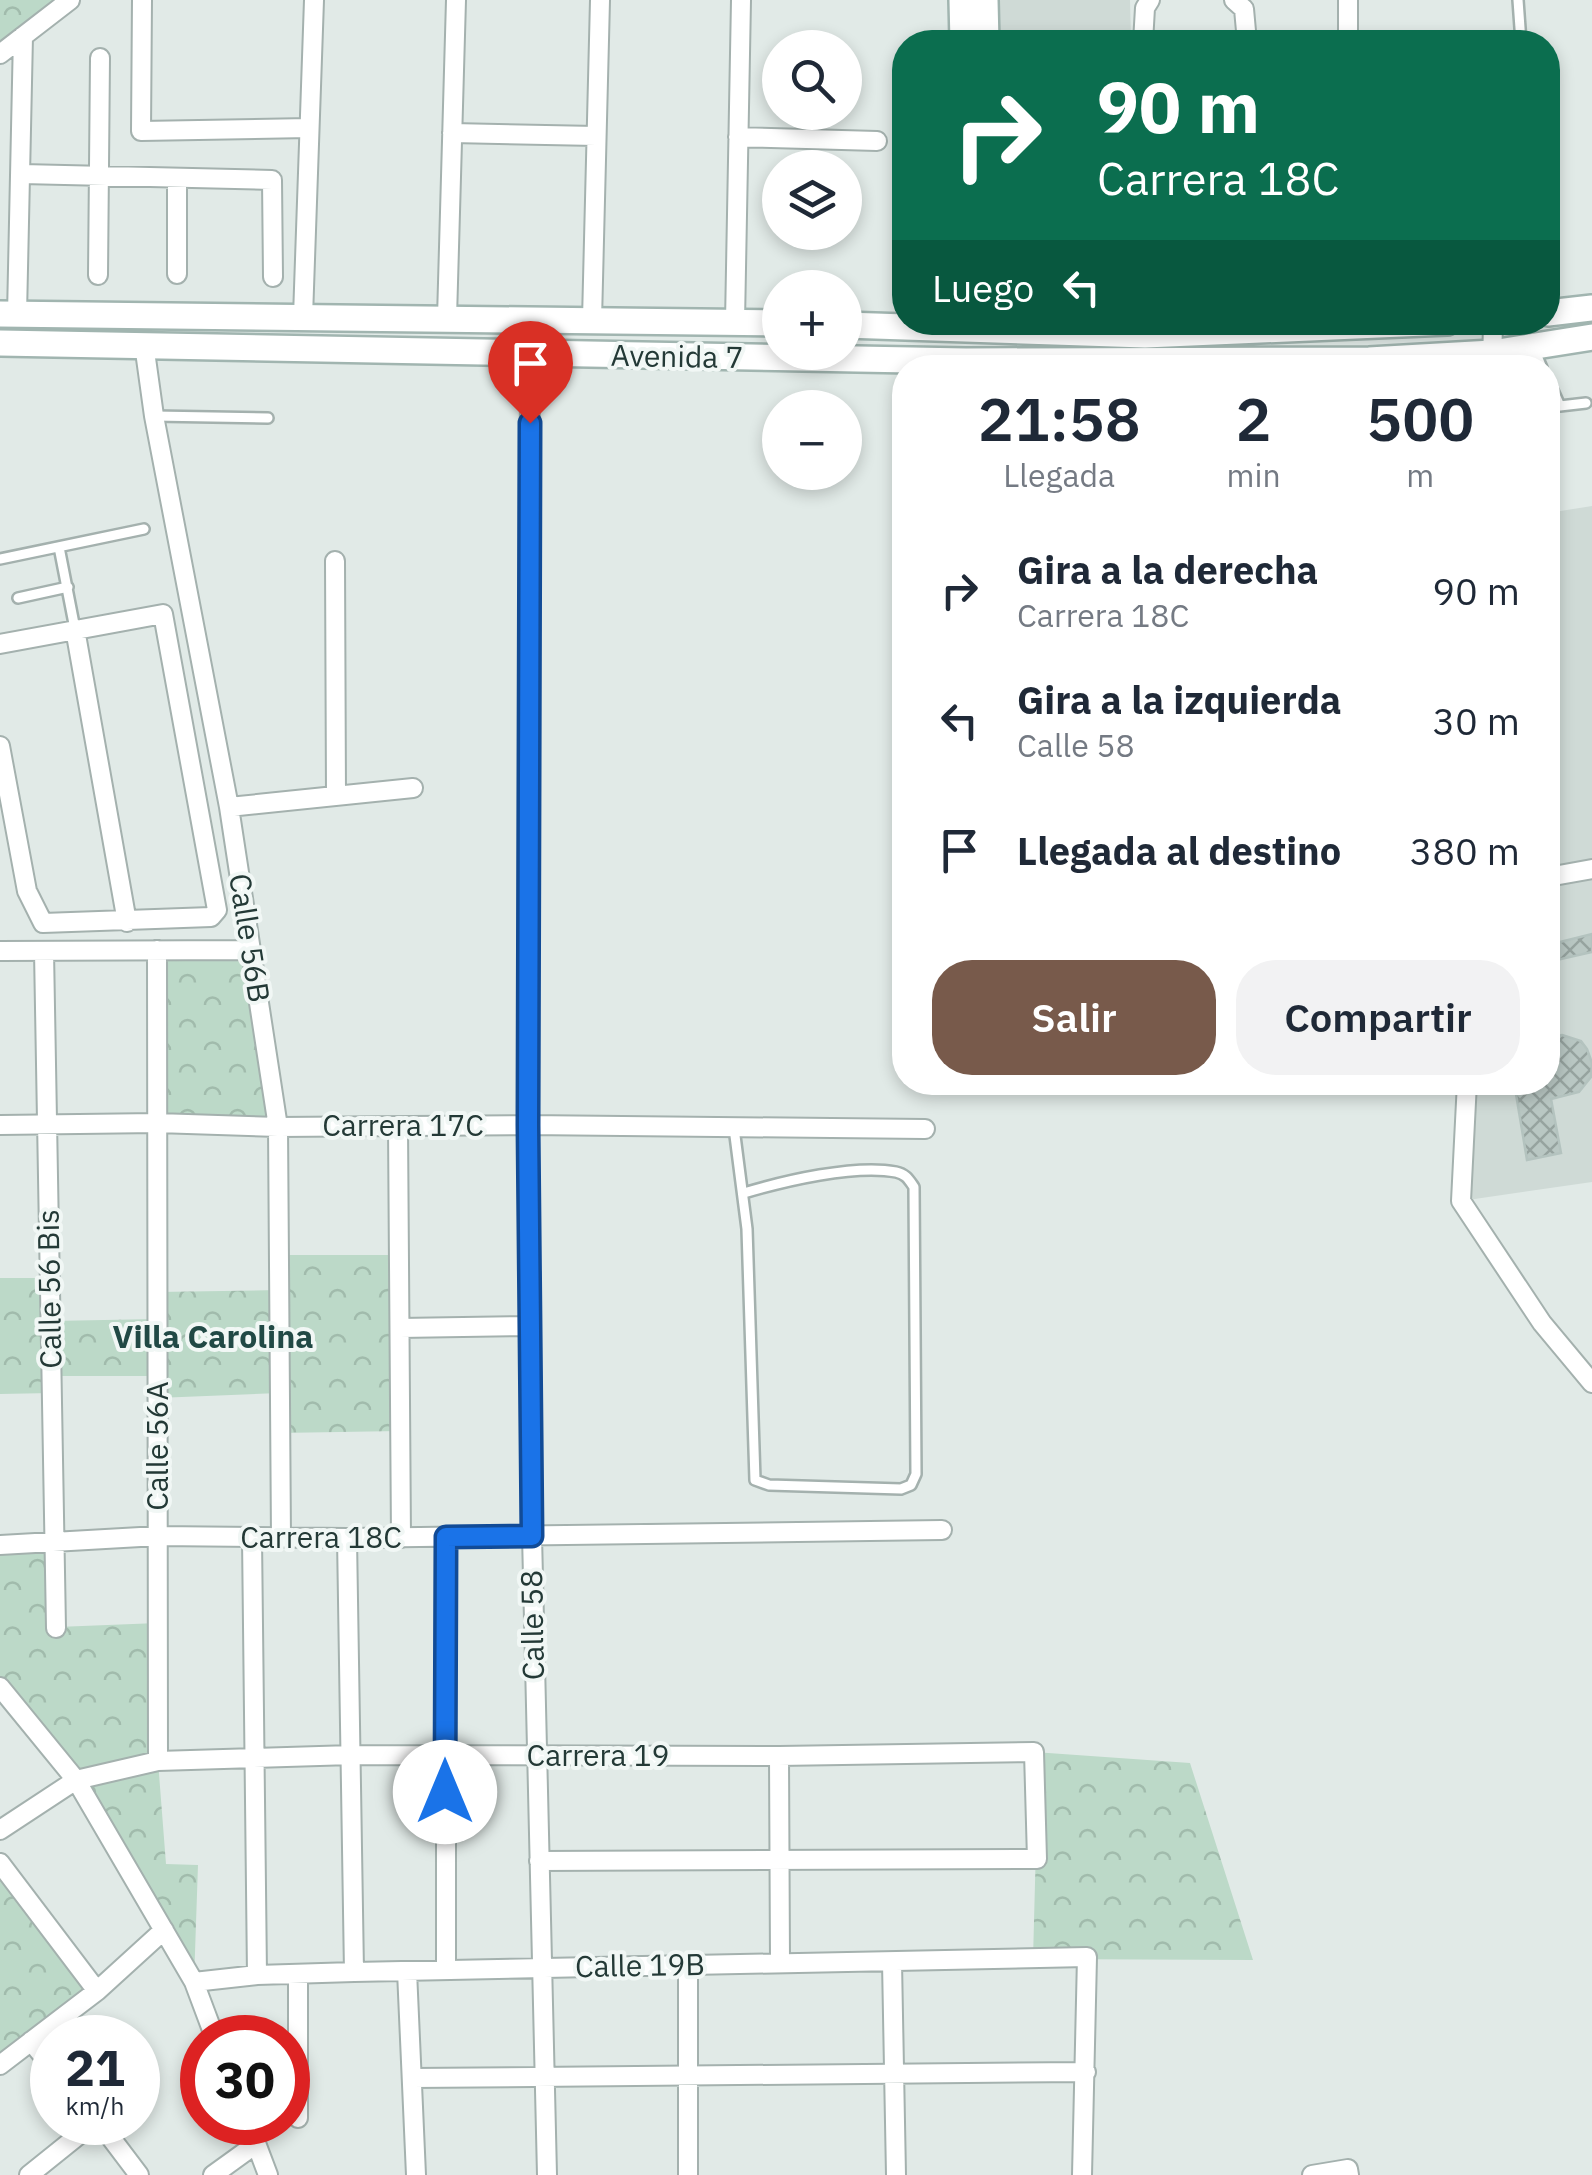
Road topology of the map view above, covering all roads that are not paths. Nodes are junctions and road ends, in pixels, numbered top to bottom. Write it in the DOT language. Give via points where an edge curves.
graph roads {
  1 [pos="70,0"];
  2 [pos="142,0"];
  3 [pos="314,0"];
  4 [pos="456,0"];
  5 [pos="600,0"];
  6 [pos="742,0"];
  7 [pos="962,0"];
  8 [pos="985,0"];
  9 [pos="1150,0"];
  10 [pos="1234,0"];
  11 [pos="1348,0"];
  12 [pos="1518,0"];
  13 [pos="963,30"];
  14 [pos="986,30"];
  15 [pos="1144,30"];
  16 [pos="1246,30"];
  17 [pos="1348,30"];
  18 [pos="1520,30"];
  19 [pos="22,36"];
  20 [pos="0,54"];
  21 [pos="100,58"];
  22 [pos="310,128"];
  23 [pos="452,133"];
  24 [pos="596,136"];
  25 [pos="738,137"];
  26 [pos="876,141"];
  27 [pos="22,174"];
  28 [pos="98,177"];
  29 [pos="177,178"];
  30 [pos="177,274"];
  31 [pos="98,275"];
  32 [pos="273,276"];
  33 [pos="1592,308"];
  34 [pos="1560,312"];
  35 [pos="9,314"];
  36 [pos="303,317"];
  37 [pos="447,318"];
  38 [pos="592,320"];
  39 [pos="735,322"];
  40 [pos="762,323"];
  41 [pos="862,324"];
  42 [pos="892,324"];
  43 [pos="1592,338"];
  44 [pos="0,344"];
  45 [pos="144,344"];
  46 [pos="530,355"];
  47 [pos="1544,355"];
  48 [pos="892,360"];
  49 [pos="1586,402"];
  50 [pos="1560,406"];
  51 [pos="154,416"];
  52 [pos="268,418"];
  53 [pos="144,529"];
  54 [pos="59,547"];
  55 [pos="0,558"];
  56 [pos="335,561"];
  57 [pos="68,586"];
  58 [pos="18,598"];
  59 [pos="75,629"];
  60 [pos="0,644"];
  61 [pos="0,746"];
  62 [pos="413,788"];
  63 [pos="336,796"];
  64 [pos="229,807"];
  65 [pos="1592,869"];
  66 [pos="1560,876"];
  67 [pos="127,922"];
  68 [pos="44,950"];
  69 [pos="157,950"];
  70 [pos="252,950"];
  71 [pos="0,951"];
  72 [pos="1466,1095"];
  73 [pos="157,1123"];
  74 [pos="47,1124"];
  75 [pos="0,1125"];
  76 [pos="528,1125"];
  77 [pos="278,1127"];
  78 [pos="398,1127"];
  79 [pos="734,1128"];
  80 [pos="925,1129"];
  81 [pos="744,1193"];
  82 [pos="530,1326"];
  83 [pos="400,1328"];
  84 [pos="1592,1383"];
  85 [pos="942,1530"];
  86 [pos="158,1536"];
  87 [pos="532,1536"];
  88 [pos="446,1537"];
  89 [pos="252,1538"];
  90 [pos="281,1538"];
  91 [pos="347,1538"];
  92 [pos="401,1538"];
  93 [pos="54,1542"];
  94 [pos="0,1546"];
  95 [pos="56,1628"];
  96 [pos="0,1687"];
  97 [pos="352,1755"];
  98 [pos="445,1756"];
  99 [pos="536,1756"];
  100 [pos="778,1756"];
  101 [pos="254,1758"];
  102 [pos="158,1761"];
  103 [pos="76,1780"];
  104 [pos="0,1830"];
  105 [pos="538,1861"];
  106 [pos="782,1862"];
  107 [pos="0,1863"];
  108 [pos="164,1930"];
  109 [pos="780,1962"];
  110 [pos="892,1962"];
  111 [pos="688,1966"];
  112 [pos="540,1968"];
  113 [pos="446,1970"];
  114 [pos="406,1971"];
  115 [pos="354,1972"];
  116 [pos="298,1974"];
  117 [pos="257,1976"];
  118 [pos="194,1982"];
  119 [pos="96,1991"];
  120 [pos="64,2015"];
  121 [pos="206,2015"];
  122 [pos="298,2015"];
  123 [pos="30,2041"];
  124 [pos="0,2065"];
  125 [pos="1086,2072"];
  126 [pos="894,2073"];
  127 [pos="546,2077"];
  128 [pos="412,2078"];
  129 [pos="686,2078"];
  130 [pos="67,2145"];
  131 [pos="115,2145"];
  132 [pos="255,2145"];
  133 [pos="256,2145"];
  134 [pos="1349,2172"];
  135 [pos="28,2175"];
  136 [pos="139,2175"];
  137 [pos="213,2175"];
  138 [pos="268,2175"];
  139 [pos="416,2175"];
  140 [pos="547,2175"];
  141 [pos="688,2175"];
  142 [pos="896,2175"];
  143 [pos="1082,2175"];
  144 [pos="1312,2175"];
  1 -- 19 [label="street"];
  2 -- 22 [label="street" via="141,131"];
  3 -- 22 [label="street"];
  4 -- 23 [label="street"];
  5 -- 24 [label="street"];
  6 -- 25 [label="street"];
  7 -- 13 [label="main road"];
  8 -- 14 [label="main road"];
  9 -- 15 [label="street"];
  10 -- 16 [label="street" via="1244,9"];
  11 -- 17 [label="street"];
  12 -- 18 [label="lane"];
  19 -- 20 [label="street"];
  19 -- 27 [label="street"];
  21 -- 28 [label="street"];
  22 -- 36 [label="street"];
  23 -- 24 [label="street"];
  23 -- 37 [label="street"];
  24 -- 38 [label="street"];
  25 -- 26 [label="street"];
  25 -- 39 [label="street"];
  27 -- 28 [label="street"];
  27 -- 35 [label="street"];
  28 -- 29 [label="street"];
  28 -- 31 [label="street"];
  29 -- 30 [label="street"];
  29 -- 32 [label="street" via="272,180"];
  33 -- 34 [label="main road"];
  35 -- 36 [label="main road, Avenida 7"];
  36 -- 37 [label="main road, Avenida 7"];
  37 -- 38 [label="main road, Avenida 7"];
  38 -- 39 [label="main road, Avenida 7"];
  39 -- 40 [label="main road, Avenida 7"];
  41 -- 42 [label="main road"];
  43 -- 47 [label="main road, Avenida 7"];
  44 -- 45 [label="main road, Avenida 7"];
  45 -- 46 [label="main road, Avenida 7"];
  45 -- 51 [label="street, Calle 56B"];
  46 -- 48 [label="main road, Avenida 7"];
  46 -- 76 [label="street, Calle 58"];
  49 -- 50 [label="lane"];
  51 -- 52 [label="lane"];
  51 -- 64 [label="street, Calle 56B"];
  53 -- 54 [label="lane"];
  54 -- 55 [label="lane"];
  54 -- 57 [label="lane"];
  56 -- 63 [label="street"];
  57 -- 58 [label="lane"];
  57 -- 59 [label="lane"];
  59 -- 60 [label="street"];
  59 -- 67 [label="street"];
  59 -- 67 [label="street" via="163,614 218,900 211,917"];
  61 -- 67 [label="street" via="27,892 42,922"];
  62 -- 63 [label="street"];
  63 -- 64 [label="street"];
  64 -- 70 [label="street, Calle 56B"];
  65 -- 66 [label="street"];
  68 -- 69 [label="street"];
  68 -- 71 [label="street"];
  68 -- 74 [label="street, Calle 56 Bis"];
  69 -- 70 [label="street"];
  69 -- 73 [label="street, Calle 56A"];
  70 -- 77 [label="street, Calle 56B"];
  72 -- 84 [label="street" via="1461,1201 1542,1323"];
  73 -- 74 [label="street, Carrera 17C"];
  73 -- 77 [label="street, Carrera 17C"];
  73 -- 86 [label="street, Calle 56A"];
  74 -- 75 [label="street, Carrera 17C"];
  74 -- 93 [label="street, Calle 56 Bis"];
  76 -- 78 [label="street, Carrera 17C"];
  76 -- 79 [label="street, Carrera 17C"];
  76 -- 82 [label="street, Calle 58"];
  77 -- 78 [label="street, Carrera 17C"];
  77 -- 90 [label="street, Calle 56B"];
  78 -- 83 [label="street"];
  79 -- 80 [label="street, Carrera 17C"];
  79 -- 81 [label="lane"];
  81 -- 81 [label="lane" via="832,1173 896,1172 914,1187 911,1485 755,1480"];
  82 -- 83 [label="street"];
  82 -- 87 [label="street, Calle 58"];
  83 -- 92 [label="street"];
  85 -- 87 [label="street, Carrera 18C"];
  86 -- 89 [label="street, Carrera 18C"];
  86 -- 93 [label="street, Carrera 18C"];
  86 -- 102 [label="street, Calle 56A"];
  87 -- 88 [label="street, Carrera 18C"];
  87 -- 99 [label="street, Calle 58"];
  88 -- 92 [label="street, Carrera 18C"];
  88 -- 98 [label="street"];
  89 -- 90 [label="street, Carrera 18C"];
  89 -- 101 [label="street"];
  90 -- 91 [label="street, Carrera 18C"];
  91 -- 92 [label="street, Carrera 18C"];
  91 -- 97 [label="street"];
  93 -- 94 [label="street, Carrera 18C"];
  93 -- 95 [label="street, Calle 56 Bis"];
  96 -- 103 [label="street"];
  97 -- 98 [label="street, Carrera 19"];
  97 -- 101 [label="street, Carrera 19"];
  97 -- 115 [label="street"];
  98 -- 99 [label="street, Carrera 19"];
  98 -- 113 [label="street"];
  99 -- 100 [label="street, Carrera 19"];
  99 -- 105 [label="street, Calle 58"];
  100 -- 106 [label="street"];
  100 -- 106 [label="street, Carrera 19" via="1034,1752 1037,1859"];
  101 -- 102 [label="street, Carrera 19"];
  101 -- 117 [label="street"];
  102 -- 103 [label="street, Carrera 19"];
  103 -- 104 [label="street, Carrera 19"];
  103 -- 108 [label="street"];
  105 -- 106 [label="street"];
  105 -- 112 [label="street, Calle 58"];
  106 -- 109 [label="street"];
  107 -- 119 [label="street"];
  108 -- 118 [label="street"];
  108 -- 119 [label="street"];
  109 -- 110 [label="street, Calle 19B"];
  109 -- 111 [label="street, Calle 19B"];
  110 -- 125 [label="street, Calle 19B" via="1087,1957"];
  110 -- 126 [label="street"];
  111 -- 112 [label="street, Calle 19B"];
  111 -- 129 [label="street"];
  112 -- 113 [label="street, Calle 19B"];
  112 -- 127 [label="street, Calle 58"];
  113 -- 114 [label="street, Calle 19B"];
  114 -- 115 [label="street, Calle 19B"];
  114 -- 128 [label="street"];
  115 -- 116 [label="street, Calle 19B"];
  116 -- 117 [label="street, Calle 19B"];
  116 -- 122 [label="street"];
  117 -- 118 [label="street, Calle 19B"];
  118 -- 121 [label="street"];
  119 -- 120 [label="street"];
  123 -- 124 [label="street"];
  125 -- 126 [label="street"];
  125 -- 143 [label="street"];
  126 -- 129 [label="street"];
  126 -- 142 [label="street"];
  127 -- 128 [label="street"];
  127 -- 129 [label="street"];
  127 -- 140 [label="street, Calle 58"];
  128 -- 139 [label="street"];
  129 -- 141 [label="street"];
  130 -- 135 [label="street"];
  131 -- 136 [label="street"];
  132 -- 137 [label="street"];
  133 -- 138 [label="street"];
  134 -- 144 [label="street"];
}
